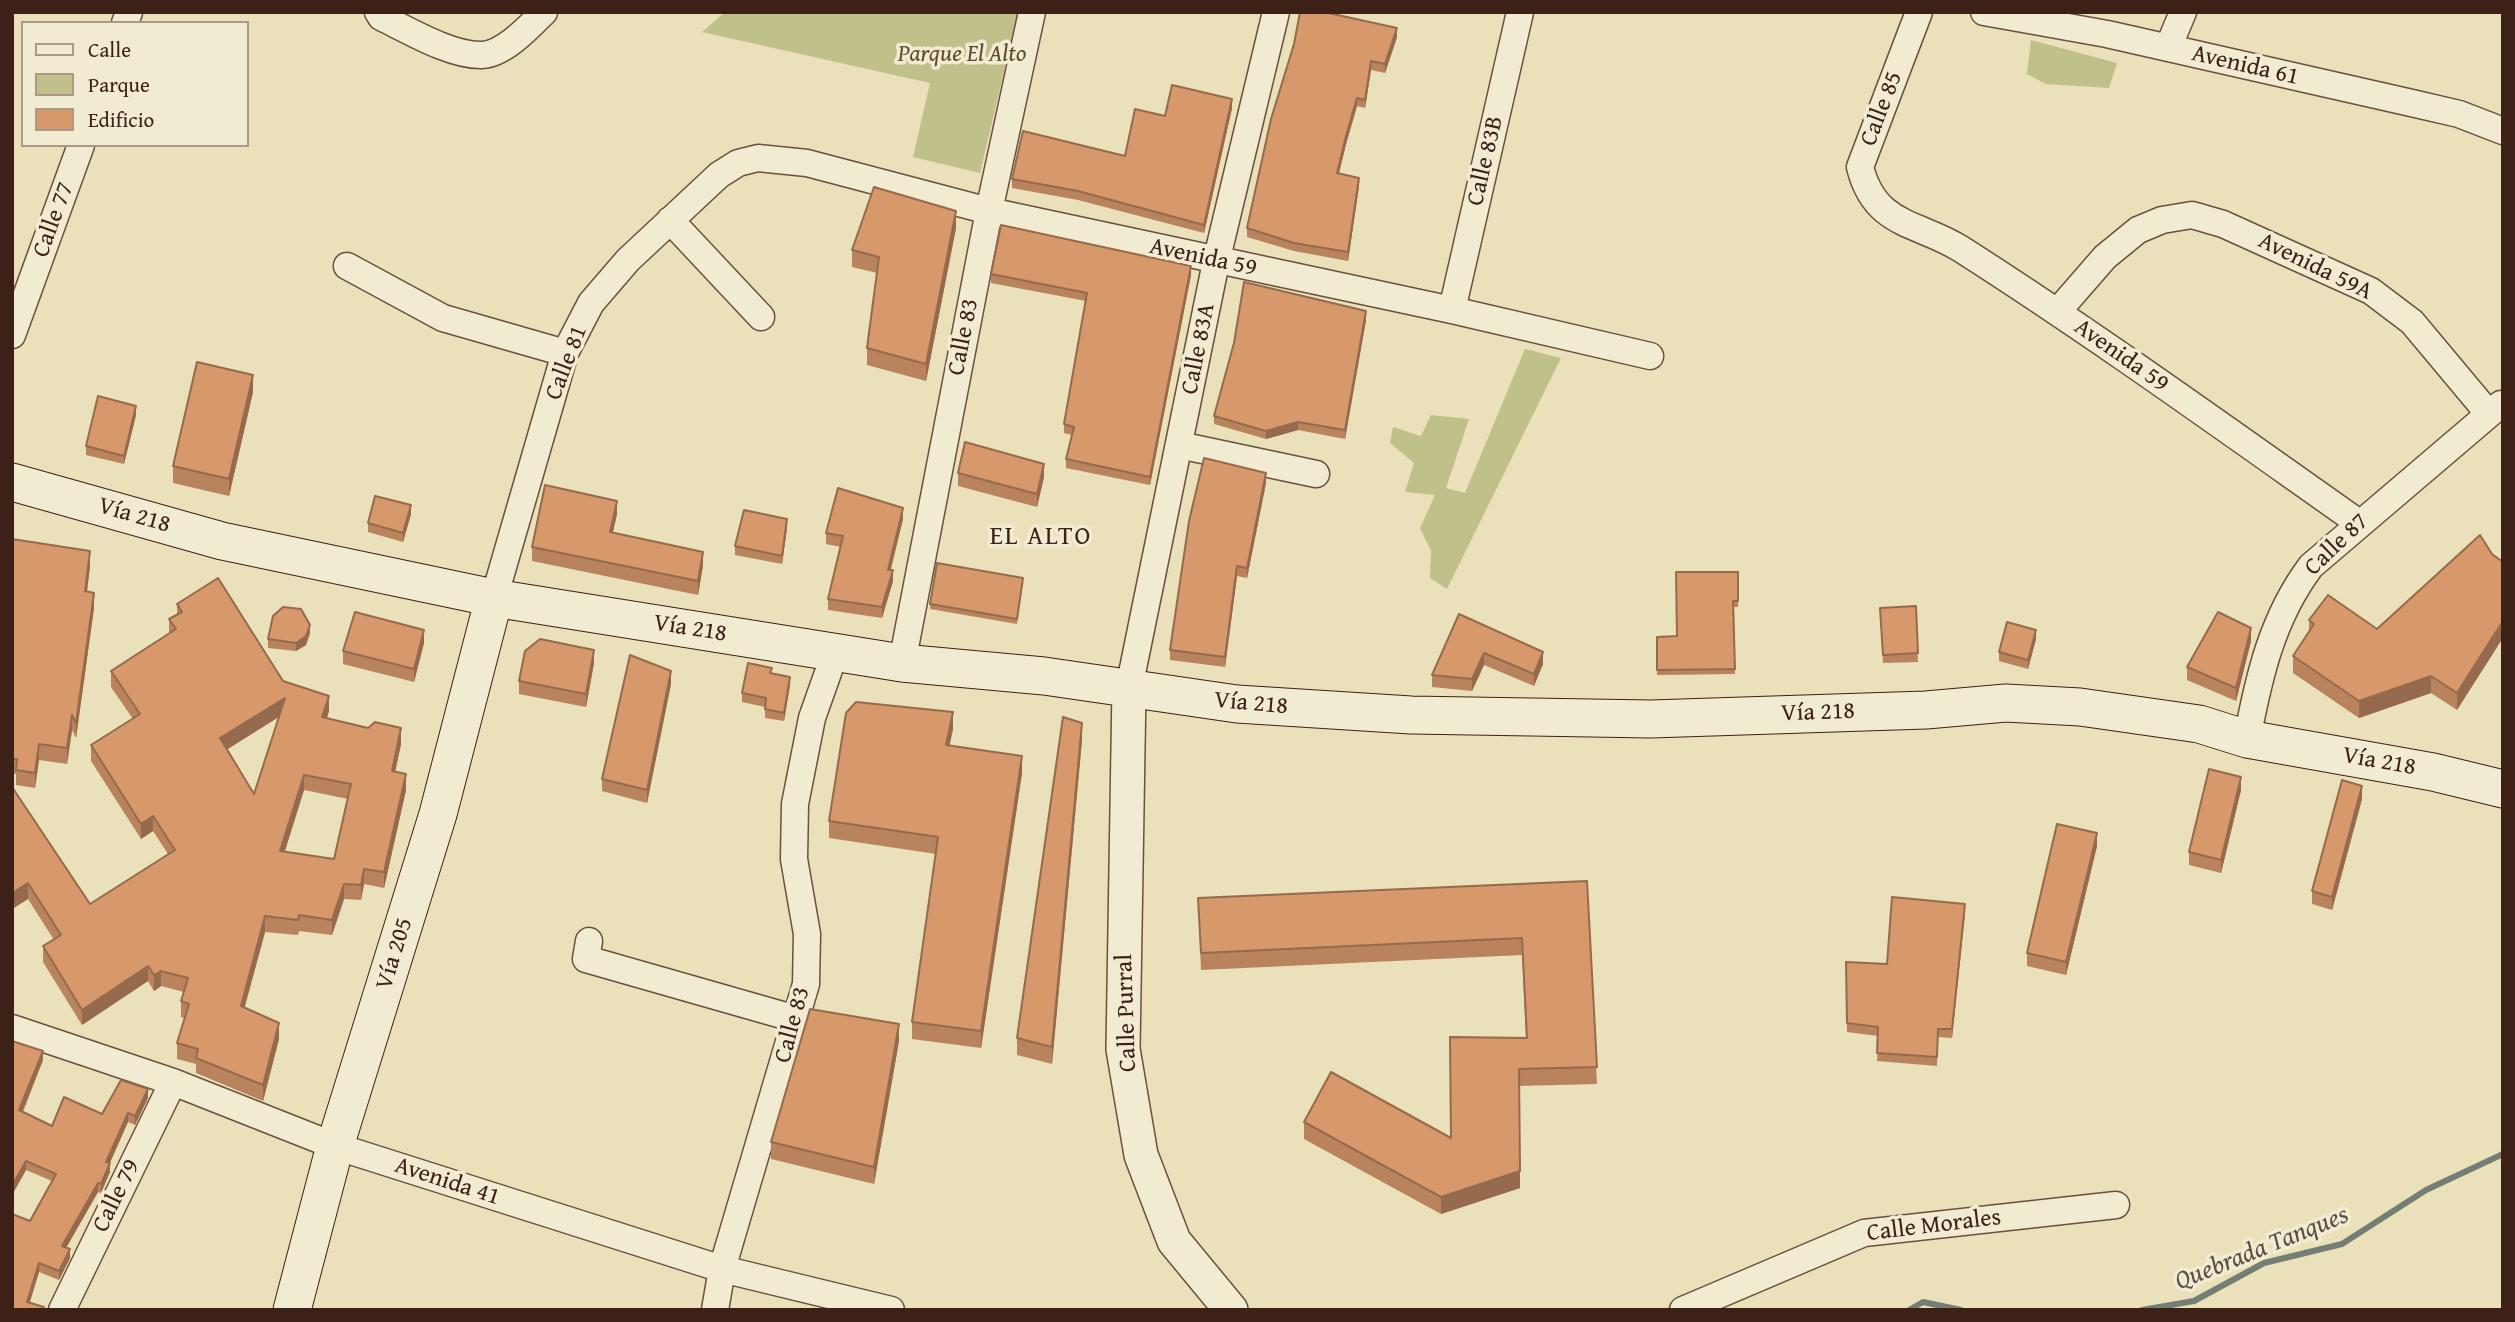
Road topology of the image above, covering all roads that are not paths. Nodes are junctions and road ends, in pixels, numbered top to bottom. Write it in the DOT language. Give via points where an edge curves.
graph roads {
  1 [pos="378,12"];
  2 [pos="544,12"];
  3 [pos="1032,12"];
  4 [pos="1276,12"];
  5 [pos="1520,12"];
  6 [pos="1919,12"];
  7 [pos="1984,12"];
  8 [pos="2183,12"];
  9 [pos="2168,48"];
  10 [pos="2503,131"];
  11 [pos="80,147"];
  12 [pos="758,158"];
  13 [pos="1876,204"];
  14 [pos="989,211"];
  15 [pos="670,220"];
  16 [pos="1216,261"];
  17 [pos="348,266"];
  18 [pos="1452,310"];
  19 [pos="2058,311"];
  20 [pos="761,317"];
  21 [pos="12,335"];
  22 [pos="565,353"];
  23 [pos="1650,356"];
  24 [pos="2496,408"];
  25 [pos="1179,445"];
  26 [pos="1316,474"];
  27 [pos="12,482"];
  28 [pos="2359,523"];
  29 [pos="494,598"];
  30 [pos="835,653"];
  31 [pos="902,663"];
  32 [pos="1129,688"];
  33 [pos="2247,738"];
  34 [pos="2503,789"];
  35 [pos="589,941"];
  36 [pos="796,1019"];
  37 [pos="12,1028"];
  38 [pos="173,1082"];
  39 [pos="335,1146"];
  40 [pos="2116,1205"];
  41 [pos="722,1269"];
  42 [pos="62,1310"];
  43 [pos="292,1310"];
  44 [pos="715,1310"];
  45 [pos="891,1310"];
  46 [pos="1231,1310"];
  47 [pos="1683,1310"];
  1 -- 2 [label="street" via="444,47 484,55 515,40"];
  3 -- 14 [label="street, Calle 83"];
  4 -- 16 [label="street, Calle 83A"];
  5 -- 18 [label="street, Calle 83B"];
  6 -- 13 [label="street, Calle 85" via="1860,167"];
  7 -- 9 [label="street, Avenida 61"];
  8 -- 9 [label="street"];
  9 -- 10 [label="street, Avenida 61" via="2459,114"];
  11 -- 21 [label="street, Calle 77"];
  12 -- 14 [label="street, Avenida 59" via="807,163"];
  12 -- 15 [label="street, Calle 81" via="719,175"];
  13 -- 19 [label="street, Avenida 59" via="1901,223 1950,243"];
  14 -- 16 [label="street, Avenida 59"];
  14 -- 31 [label="street, Calle 83"];
  15 -- 20 [label="street"];
  15 -- 22 [label="street, Calle 81" via="592,303"];
  16 -- 18 [label="street, Avenida 59"];
  16 -- 25 [label="street, Calle 83A"];
  17 -- 22 [label="street" via="443,318"];
  18 -- 23 [label="street, Avenida 59"];
  19 -- 24 [label="street, Avenida 59A" via="2105,257 2138,230 2192,215 2235,229 2371,291 2412,322"];
  19 -- 28 [label="street, Avenida 59"];
  22 -- 29 [label="street, Calle 81"];
  24 -- 28 [label="street, Calle 87"];
  25 -- 26 [label="street"];
  25 -- 32 [label="street, Calle 83A"];
  27 -- 29 [label="main road, Vía 218" via="222,541"];
  28 -- 33 [label="street, Calle 87" via="2311,566 2296,586 2261,668"];
  29 -- 30 [label="main road, Vía 218"];
  29 -- 39 [label="main road, Vía 205" via="438,814"];
  30 -- 31 [label="main road, Vía 218"];
  30 -- 36 [label="street, Calle 83" via="812,718 795,804 794,859 807,934 806,984"];
  31 -- 32 [label="main road, Vía 218"];
  32 -- 33 [label="main road, Vía 218" via="1237,704 1331,710 1651,719 2006,703 2135,714 2199,724"];
  32 -- 46 [label="street, Calle Purral" via="1123,1049 1140,1155 1174,1241"];
  33 -- 34 [label="main road, Vía 218"];
  35 -- 36 [label="street" via="586,959"];
  36 -- 41 [label="street, Calle 83"];
  37 -- 38 [label="street, Avenida 41"];
  38 -- 39 [label="street, Avenida 41"];
  38 -- 42 [label="street, Calle 79"];
  39 -- 41 [label="street, Avenida 41"];
  39 -- 43 [label="main road, Vía 205"];
  40 -- 47 [label="street, Calle Morales" via="1864,1233"];
  41 -- 44 [label="street, Calle 83"];
  41 -- 45 [label="street, Avenida 41"];
}
